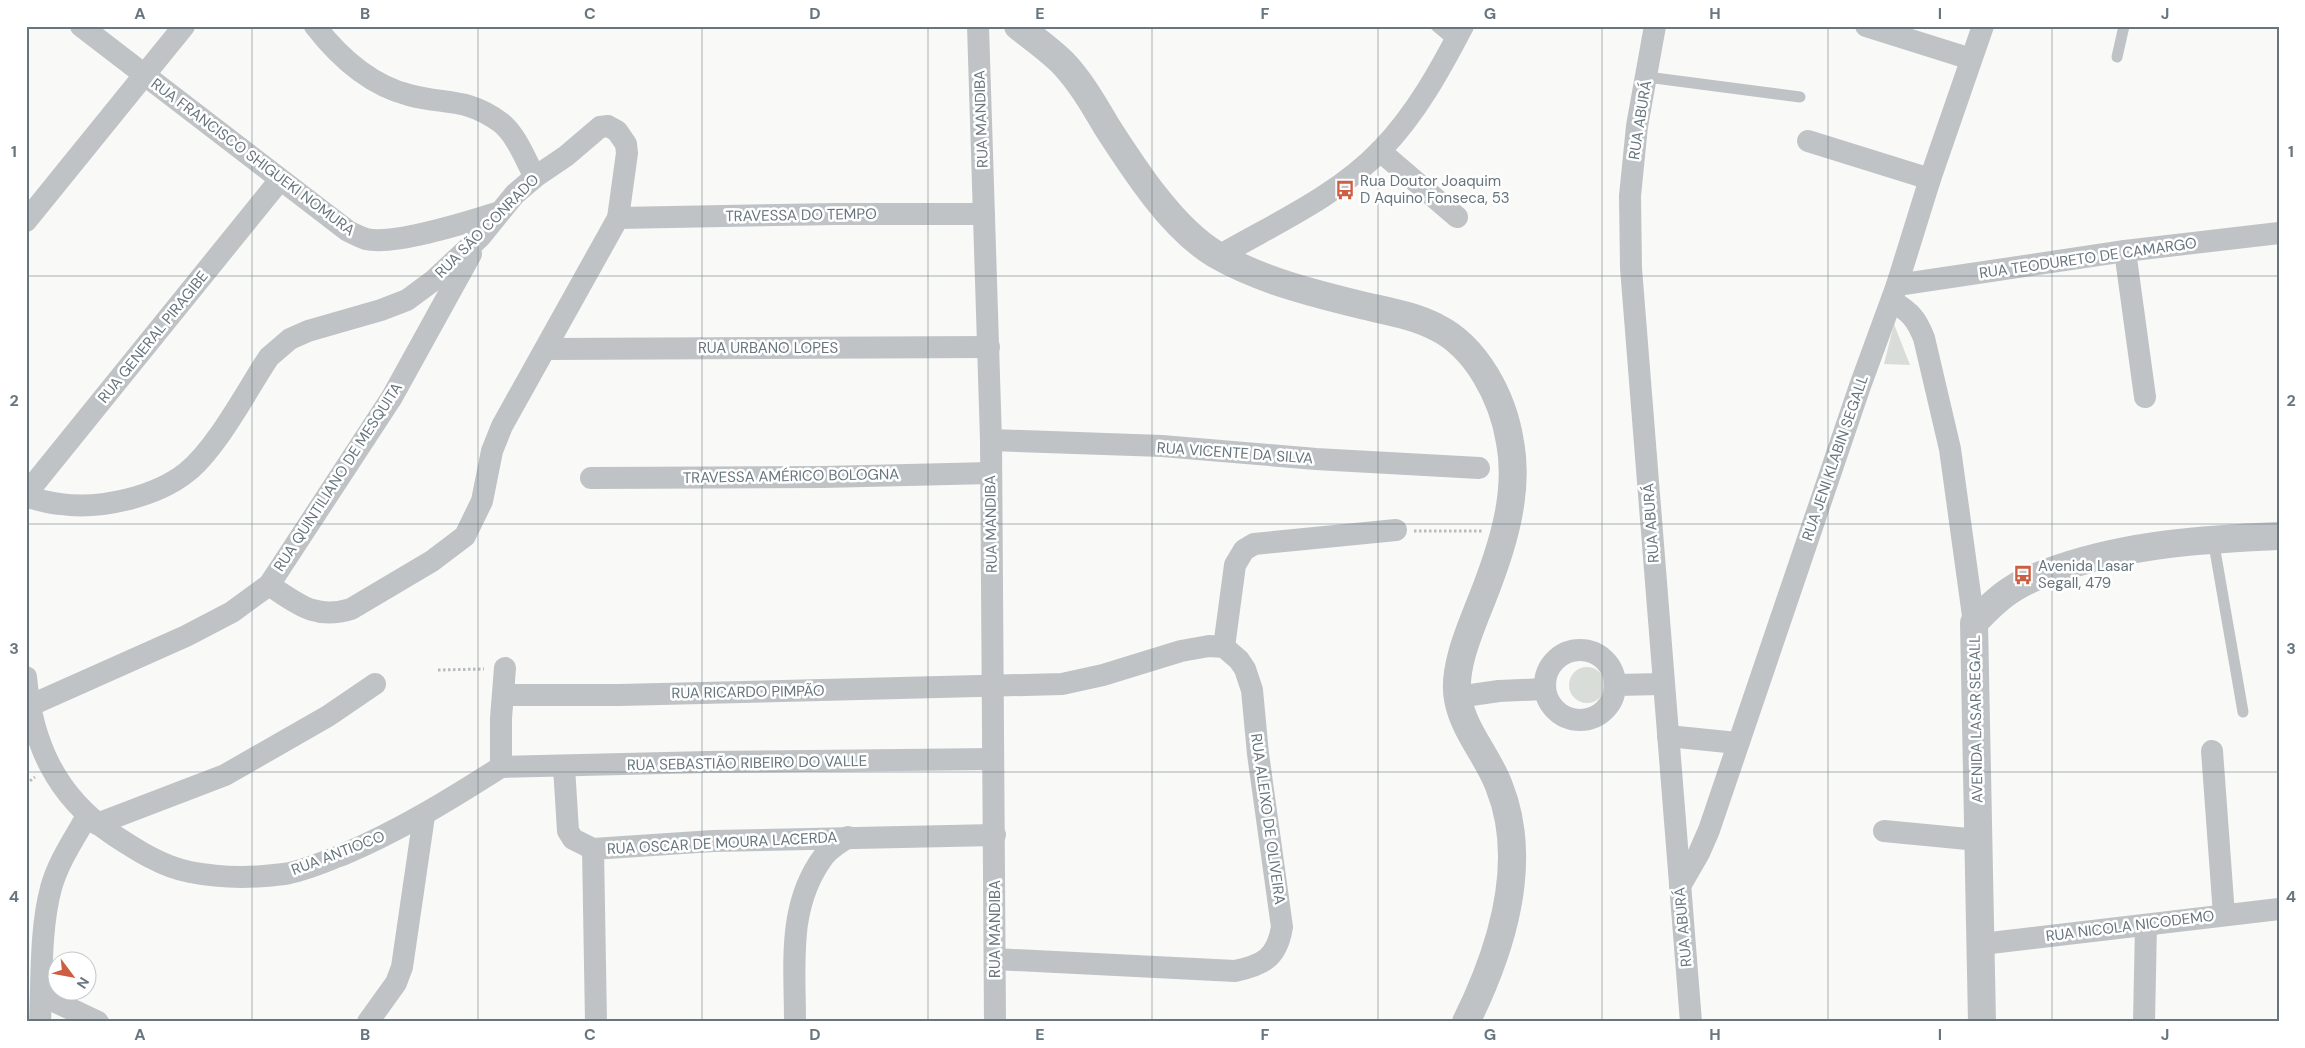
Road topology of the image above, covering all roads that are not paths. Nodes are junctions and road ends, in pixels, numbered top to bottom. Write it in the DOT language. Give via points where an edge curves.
graph roads {
  1 [pos="81,26"];
  2 [pos="184,26"];
  3 [pos="315,26"];
  4 [pos="978,26"];
  5 [pos="1018,26"];
  6 [pos="1436,26"];
  7 [pos="1655,26"];
  8 [pos="1866,26"];
  9 [pos="1983,26"];
  10 [pos="2124,26"];
  11 [pos="1459,34"];
  12 [pos="2117,56"];
  13 [pos="1971,59"];
  14 [pos="143,75"];
  15 [pos="1647,77"];
  16 [pos="1800,97"];
  17 [pos="600,127"];
  18 [pos="1808,141"];
  19 [pos="1380,151"];
  20 [pos="535,176"];
  21 [pos="1930,179"];
  22 [pos="279,181"];
  23 [pos="500,212"];
  24 [pos="984,214"];
  25 [pos="1457,217"];
  26 [pos="618,218"];
  27 [pos="26,221"];
  28 [pos="2279,233"];
  29 [pos="480,237"];
  30 [pos="2125,251"];
  31 [pos="1219,256"];
  32 [pos="1894,293"];
  33 [pos="989,347"];
  34 [pos="546,349"];
  35 [pos="2145,397"];
  36 [pos="991,440"];
  37 [pos="1479,468"];
  38 [pos="990,473"];
  39 [pos="592,478"];
  40 [pos="26,496"];
  41 [pos="1396,530"];
  42 [pos="2279,536"];
  43 [pos="2213,539"];
  44 [pos="269,585"];
  45 [pos="1974,623"];
  46 [pos="1224,647"];
  47 [pos="505,668"];
  48 [pos="26,677"];
  49 [pos="375,684"];
  50 [pos="1663,684"];
  51 [pos="1615,685"];
  52 [pos="993,687"];
  53 [pos="1545,689"];
  54 [pos="503,695"];
  55 [pos="1457,697"];
  56 [pos="29,706"];
  57 [pos="2242,712"];
  58 [pos="1668,736"];
  59 [pos="1737,743"];
  60 [pos="2212,751"];
  61 [pos="993,759"];
  62 [pos="564,767"];
  63 [pos="501,768"];
  64 [pos="424,816"];
  65 [pos="92,820"];
  66 [pos="1884,831"];
  67 [pos="995,835"];
  68 [pos="848,836"];
  69 [pos="1978,840"];
  70 [pos="593,849"];
  71 [pos="1680,886"];
  72 [pos="2279,909"];
  73 [pos="2224,915"];
  74 [pos="2146,925"];
  75 [pos="1982,944"];
  76 [pos="996,959"];
  77 [pos="41,995"];
  78 [pos="40,1022"];
  79 [pos="98,1022"];
  80 [pos="368,1022"];
  81 [pos="596,1022"];
  82 [pos="795,1022"];
  83 [pos="995,1022"];
  84 [pos="1466,1022"];
  85 [pos="1691,1022"];
  86 [pos="1982,1022"];
  87 [pos="2144,1022"];
  1 -- 14 [label="street, RUA FRANCISCO SHIGUEKI NOMURA"];
  2 -- 14 [label="street"];
  3 -- 20 [label="street" via="333,48 386,87 410,96 457,102 501,123 510,132"];
  4 -- 24 [label="street, RUA MANDIBA"];
  5 -- 31 [label="street" via="1063,63 1149,187 1182,226"];
  6 -- 11 [label="lane"];
  7 -- 15 [label="street, RUA ABURÁ"];
  8 -- 13 [label="street"];
  9 -- 13 [label="street, RUA JENI KLABIN SEGALL"];
  10 -- 12 [label="lane"];
  11 -- 19 [label="street" via="1414,111"];
  13 -- 21 [label="street, RUA JENI KLABIN SEGALL"];
  14 -- 22 [label="street, RUA FRANCISCO SHIGUEKI NOMURA"];
  14 -- 27 [label="street"];
  15 -- 16 [label="lane"];
  15 -- 50 [label="street, RUA ABURÁ" via="1637,126 1630,196 1631,268"];
  17 -- 20 [label="street, RUA SÃO CONRADO" via="566,156"];
  17 -- 26 [label="street, RUA QUINTILIANO DE MESQUITA" via="608,126 617,131 626,144"];
  18 -- 21 [label="street"];
  19 -- 25 [label="street"];
  19 -- 31 [label="street" via="1325,195"];
  20 -- 23 [label="street, RUA SÃO CONRADO"];
  21 -- 32 [label="street, RUA JENI KLABIN SEGALL"];
  22 -- 23 [label="street, RUA FRANCISCO SHIGUEKI NOMURA" via="348,231 367,239 388,239 453,227"];
  22 -- 40 [label="street, RUA GENERAL PIRAGIBE"];
  23 -- 29 [label="street, RUA SÃO CONRADO"];
  24 -- 26 [label="street, TRAVESSA DO TEMPO"];
  24 -- 33 [label="street, RUA MANDIBA"];
  26 -- 34 [label="street, RUA QUINTILIANO DE MESQUITA"];
  28 -- 30 [label="street, RUA TEODURETO DE CAMARGO"];
  29 -- 40 [label="street, RUA SÃO CONRADO" via="407,300 308,331 278,347 209,449 188,472 164,488 137,497 93,504 61,504"];
  29 -- 44 [label="street, RUA QUINTILIANO DE MESQUITA" via="392,397"];
  30 -- 32 [label="street, RUA TEODURETO DE CAMARGO"];
  30 -- 35 [label="street"];
  31 -- 55 [label="street" via="1286,285 1406,315 1436,327 1456,340 1485,373 1510,439 1514,471 1504,531 1493,572 1465,646"];
  32 -- 45 [label="street" via="1917,322 1924,338 1950,449"];
  32 -- 59 [label="street, RUA JENI KLABIN SEGALL"];
  33 -- 34 [label="street, RUA URBANO LOPES"];
  33 -- 36 [label="street, RUA MANDIBA"];
  34 -- 44 [label="street, RUA QUINTILIANO DE MESQUITA" via="502,426 492,452 482,501 465,536 454,546 351,609 338,613 311,611"];
  36 -- 37 [label="street, RUA VICENTE DA SILVA" via="1162,446"];
  36 -- 38 [label="street, RUA MANDIBA"];
  38 -- 39 [label="street, TRAVESSA AMÉRICO BOLOGNA"];
  38 -- 52 [label="street, RUA MANDIBA"];
  41 -- 46 [label="street" via="1254,544 1244,550 1235,566"];
  42 -- 43 [label="street, AVENIDA LASAR SEGALL"];
  43 -- 45 [label="street, AVENIDA LASAR SEGALL" via="2139,548 2081,561 2040,575 2015,587"];
  43 -- 57 [label="lane"];
  44 -- 56 [label="street" via="232,612 186,636"];
  45 -- 69 [label="street, AVENIDA LASAR SEGALL"];
  46 -- 52 [label="street" via="1181,651 1079,681"];
  46 -- 76 [label="street, RUA ALEIXO DE OLIVEIRA" via="1245,669 1252,690 1282,927 1280,941 1271,955 1256,967 1235,971"];
  47 -- 54 [label="street"];
  48 -- 56 [label="street, RUA ANTIOCO"];
  49 -- 65 [label="street" via="320,721 225,775"];
  50 -- 51 [label="street"];
  50 -- 58 [label="street, RUA ABURÁ"];
  51 -- 53 [label="street" via="1609,705 1592,718 1582,720 1566,717 1553,708"];
  51 -- 53 [label="street" via="1610,665 1602,657 1594,652 1578,650 1555,660 1548,669"];
  52 -- 54 [label="street, RUA RICARDO PIMPÃO"];
  52 -- 61 [label="street, RUA MANDIBA"];
  53 -- 55 [label="street"];
  54 -- 63 [label="street"];
  55 -- 84 [label="street" via="1466,725 1498,781 1512,831 1512,876 1505,916 1483,987"];
  56 -- 65 [label="street, RUA ANTIOCO" via="38,740 52,770 68,795"];
  58 -- 59 [label="street"];
  58 -- 71 [label="street, RUA ABURÁ"];
  59 -- 71 [label="street, RUA JENI KLABIN SEGALL" via="1708,830"];
  60 -- 73 [label="street"];
  61 -- 62 [label="street, RUA SEBASTIÃO RIBEIRO DO VALLE"];
  61 -- 67 [label="street, RUA MANDIBA"];
  62 -- 63 [label="street, RUA SEBASTIÃO RIBEIRO DO VALLE"];
  62 -- 70 [label="street" via="568,832 573,839"];
  63 -- 64 [label="street, RUA ANTIOCO"];
  64 -- 65 [label="street, RUA ANTIOCO" via="319,864 285,874 235,877 188,872 158,861"];
  64 -- 80 [label="street" via="402,967 396,983"];
  65 -- 77 [label="street" via="58,868 51,888 45,925"];
  66 -- 69 [label="street"];
  67 -- 68 [label="street, RUA OSCAR DE MOURA LACERDA"];
  67 -- 76 [label="street, RUA MANDIBA"];
  68 -- 70 [label="street, RUA OSCAR DE MOURA LACERDA"];
  68 -- 82 [label="street" via="825,854 804,891 797,915"];
  69 -- 75 [label="street, AVENIDA LASAR SEGALL"];
  70 -- 81 [label="street, RUA OSCAR DE MOURA LACERDA"];
  71 -- 85 [label="street, RUA ABURÁ"];
  72 -- 73 [label="street, RUA NICOLA NICODEMO"];
  73 -- 74 [label="street, RUA NICOLA NICODEMO"];
  74 -- 75 [label="street, RUA NICOLA NICODEMO"];
  74 -- 87 [label="street"];
  75 -- 86 [label="street, AVENIDA LASAR SEGALL"];
  76 -- 83 [label="street, RUA MANDIBA"];
  77 -- 78 [label="street"];
  77 -- 79 [label="street"];
}
